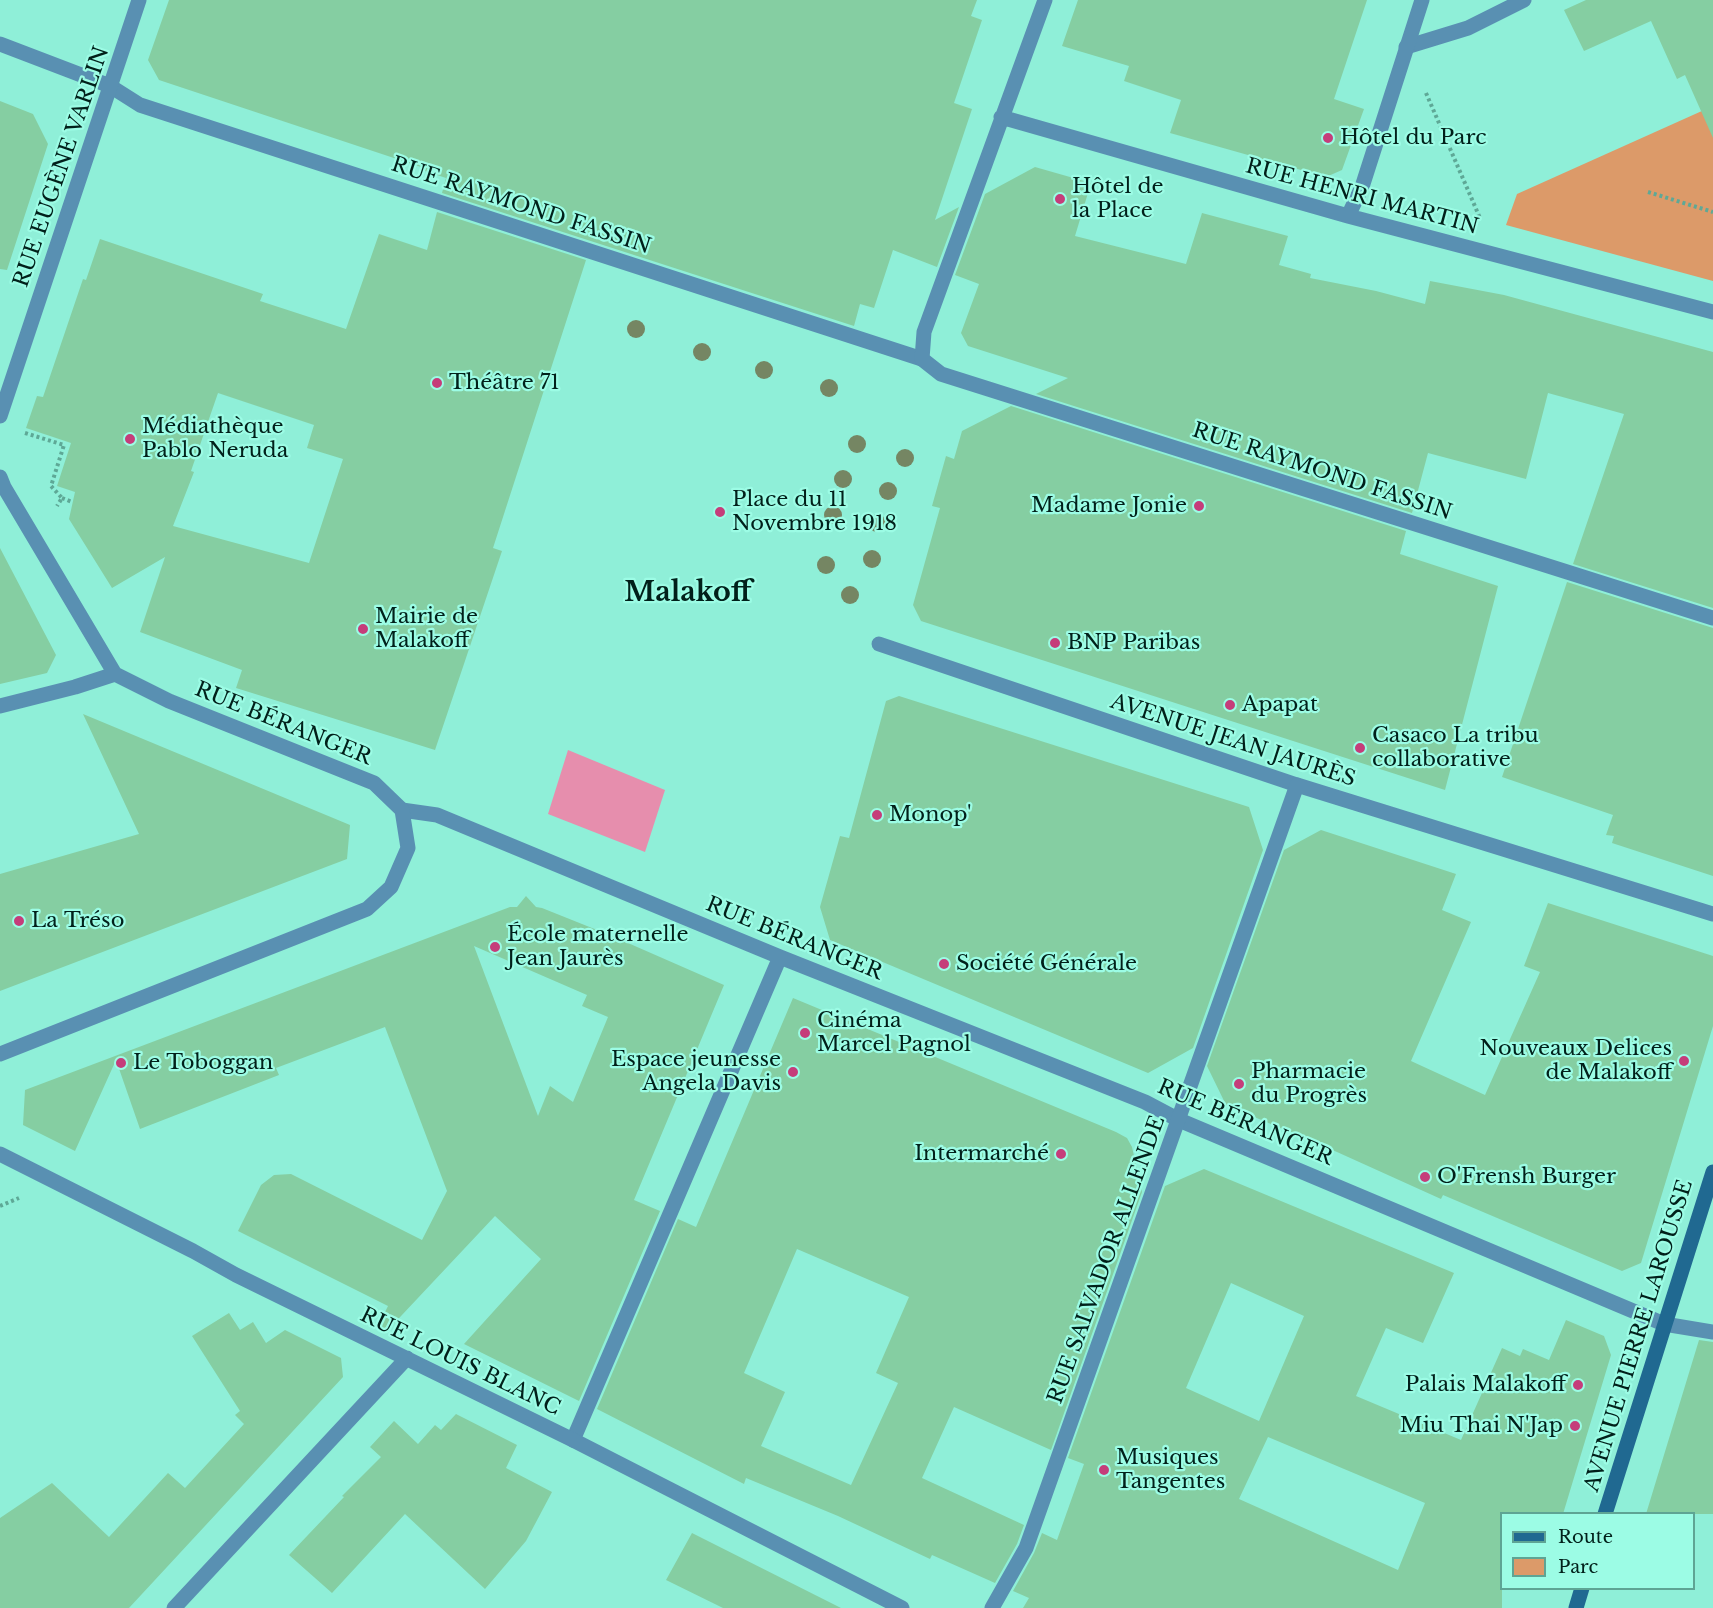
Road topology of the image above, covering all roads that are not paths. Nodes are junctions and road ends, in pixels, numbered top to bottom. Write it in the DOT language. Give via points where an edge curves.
graph roads {
  1 [pos="139,0"];
  2 [pos="1045,0"];
  3 [pos="1422,0"];
  4 [pos="1524,0"];
  5 [pos="0,44"];
  6 [pos="1406,47"];
  7 [pos="110,86"];
  8 [pos="1001,117"];
  9 [pos="1348,216"];
  10 [pos="1713,312"];
  11 [pos="922,359"];
  12 [pos="0,416"];
  13 [pos="1,484"];
  14 [pos="1713,618"];
  15 [pos="879,644"];
  16 [pos="114,674"];
  17 [pos="0,706"];
  18 [pos="1297,785"];
  19 [pos="402,810"];
  20 [pos="1713,914"];
  21 [pos="780,957"];
  22 [pos="0,1054"];
  23 [pos="1179,1120"];
  24 [pos="0,1154"];
  25 [pos="1713,1172"];
  26 [pos="1664,1324"];
  27 [pos="1713,1332"];
  28 [pos="407,1358"];
  29 [pos="573,1440"];
  30 [pos="1606,1512"];
  31 [pos="1581,1590"];
  32 [pos="174,1608"];
  33 [pos="902,1608"];
  34 [pos="992,1608"];
  35 [pos="1576,1608"];
  1 -- 7 [label="street, RUE EUGÈNE VARLIN"];
  2 -- 8 [label="street"];
  3 -- 6 [label="street"];
  4 -- 6 [label="street" via="1467,28"];
  5 -- 7 [label="street, RUE RAYMOND FASSIN"];
  6 -- 9 [label="street" via="1362,187"];
  7 -- 11 [label="street, RUE RAYMOND FASSIN" via="140,105"];
  7 -- 12 [label="street, RUE EUGÈNE VARLIN"];
  8 -- 9 [label="street, RUE HENRI MARTIN"];
  8 -- 11 [label="street" via="924,332"];
  9 -- 10 [label="street, RUE HENRI MARTIN"];
  11 -- 14 [label="street, RUE RAYMOND FASSIN" via="941,374"];
  13 -- 16 [label="street"];
  15 -- 18 [label="street, AVENUE JEAN JAURÈS"];
  16 -- 17 [label="street"];
  16 -- 19 [label="street, RUE BÉRANGER" via="169,701 374,783"];
  18 -- 20 [label="street, AVENUE JEAN JAURÈS"];
  18 -- 23 [label="street, RUE SALVADOR ALLENDE"];
  19 -- 21 [label="street, RUE BÉRANGER" via="437,815"];
  19 -- 22 [label="street" via="408,848 391,887 367,909"];
  21 -- 23 [label="street, RUE BÉRANGER" via="1145,1102"];
  21 -- 29 [label="street"];
  23 -- 26 [label="street, RUE BÉRANGER"];
  23 -- 34 [label="street, RUE SALVADOR ALLENDE" via="1026,1548"];
  24 -- 28 [label="street, RUE LOUIS BLANC"];
  25 -- 26 [label="main road, AVENUE PIERRE LAROUSSE"];
  26 -- 27 [label="street, RUE BÉRANGER"];
  26 -- 30 [label="main road, AVENUE PIERRE LAROUSSE"];
  28 -- 29 [label="street, RUE LOUIS BLANC"];
  28 -- 32 [label="street"];
  29 -- 33 [label="street, RUE LOUIS BLANC"];
  31 -- 35 [label="main road"];
}
